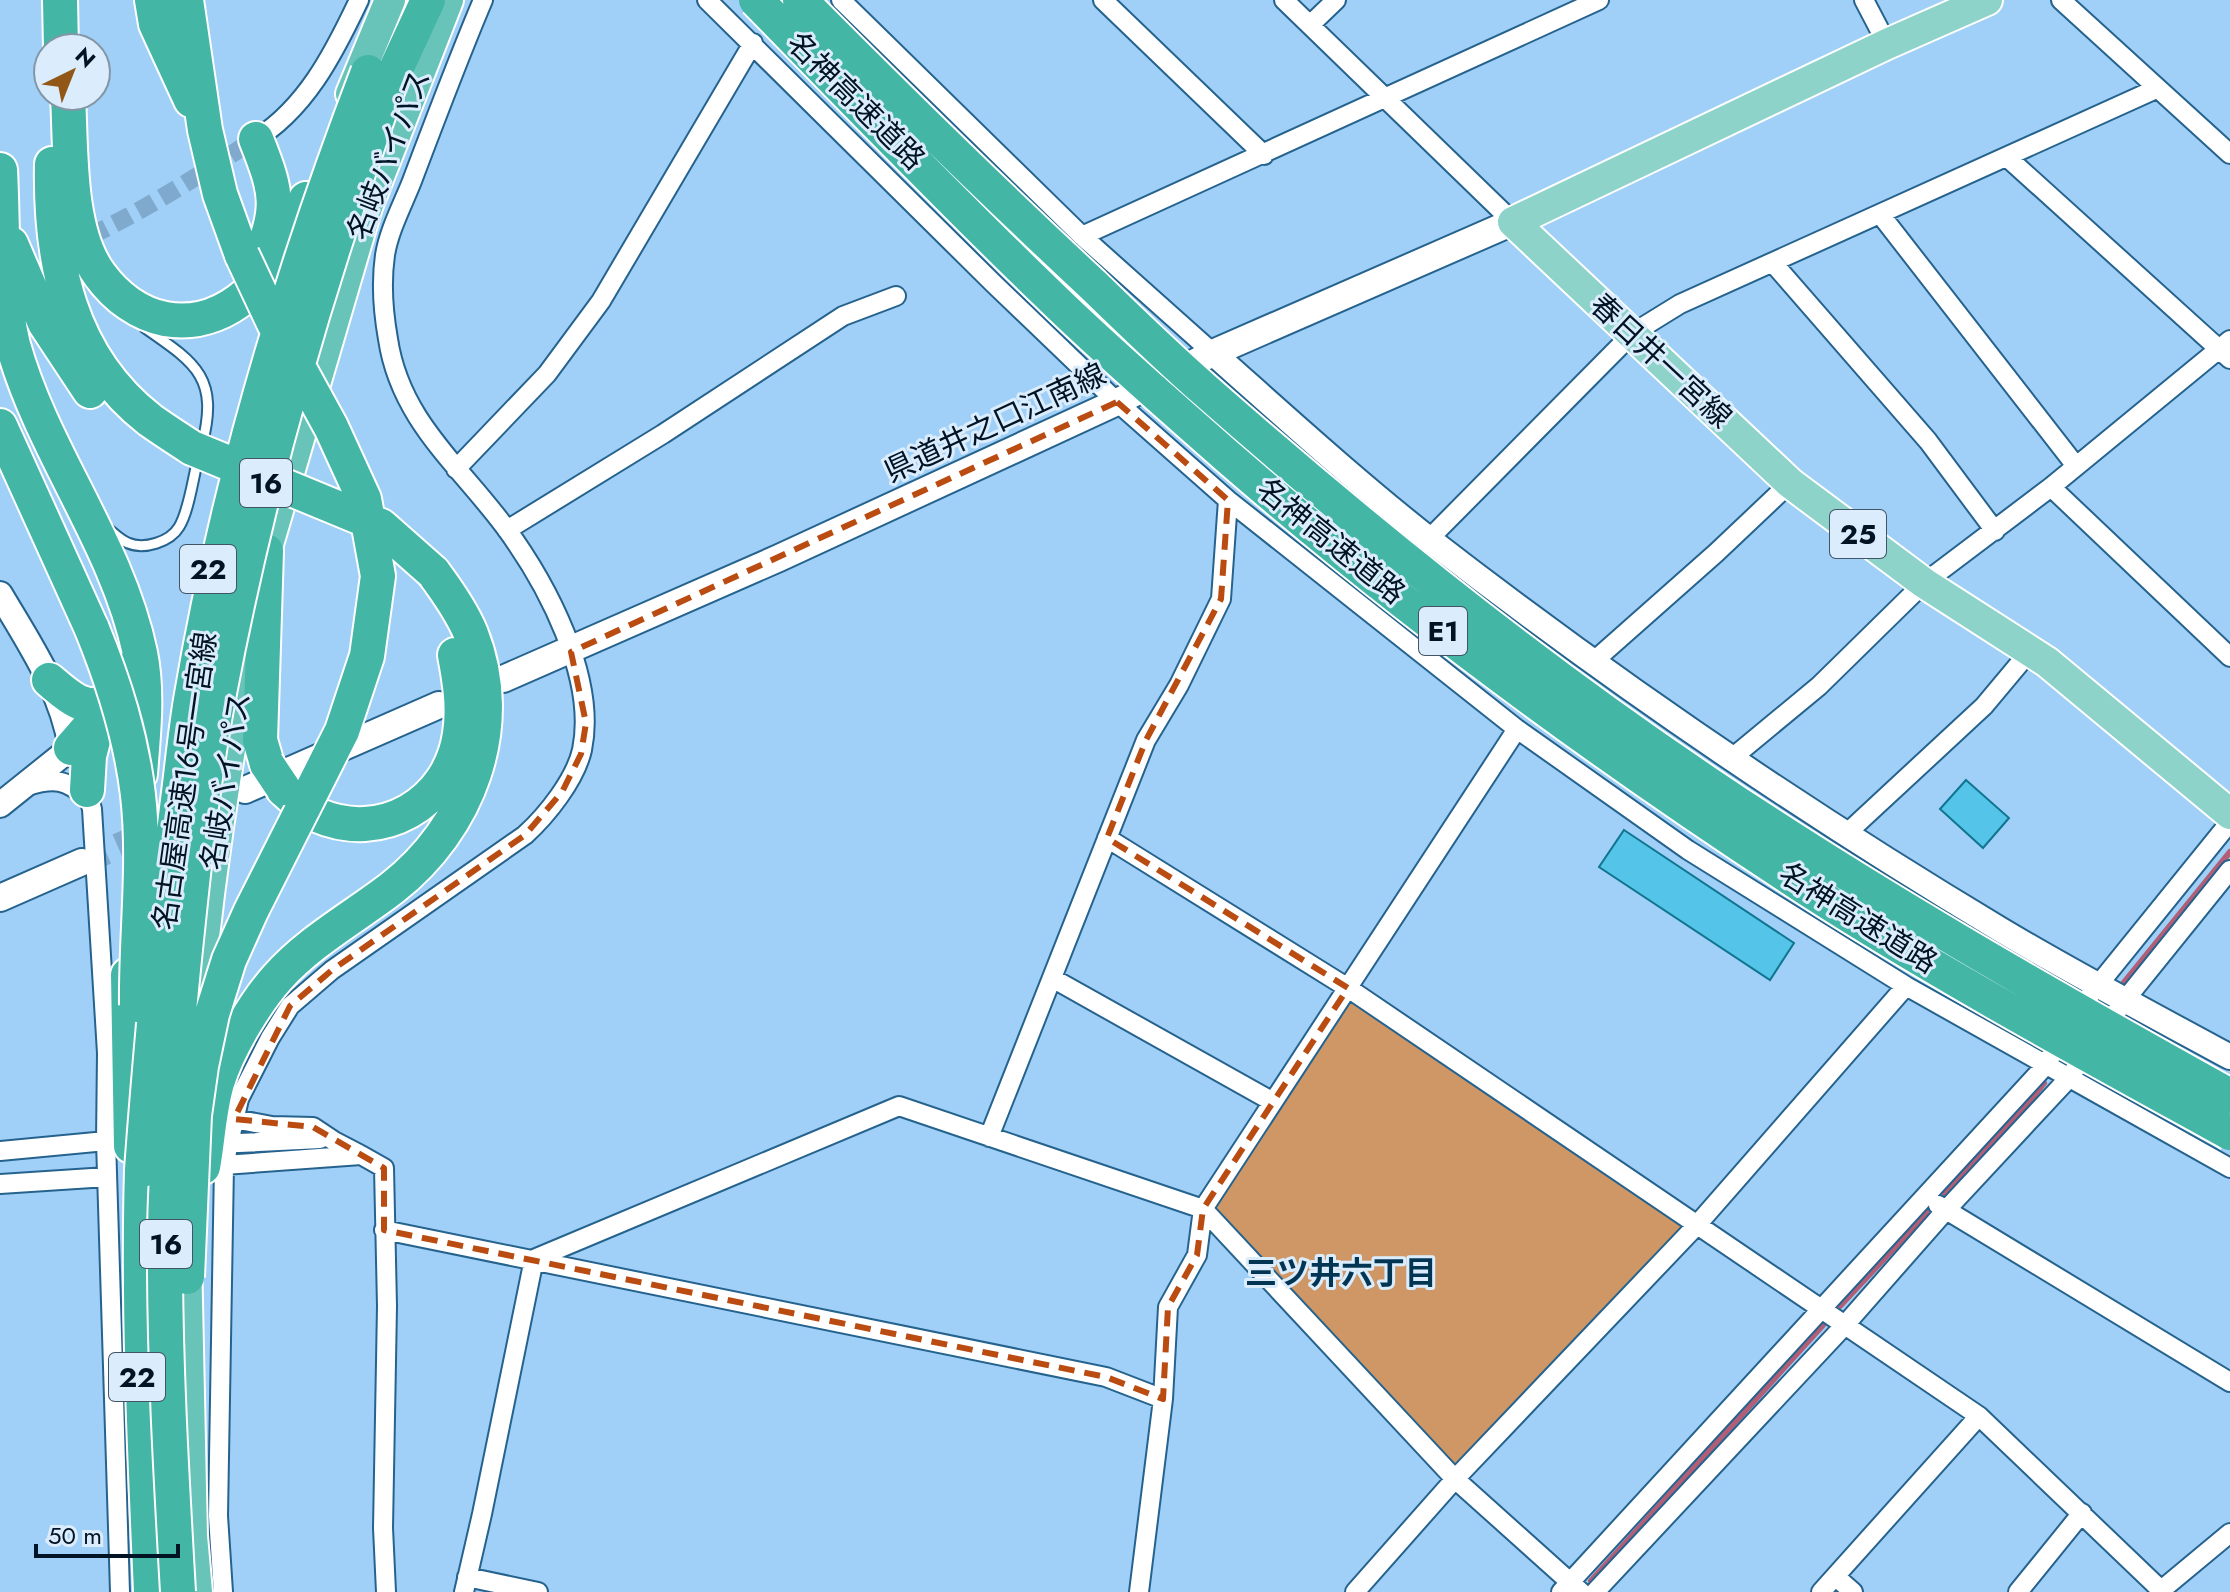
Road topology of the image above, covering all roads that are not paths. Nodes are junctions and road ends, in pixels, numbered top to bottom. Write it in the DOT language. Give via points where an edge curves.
graph roads {
  1 [pos="60,0"];
  2 [pos="152,0"];
  3 [pos="186,0"];
  4 [pos="359,0"];
  5 [pos="390,0"];
  6 [pos="402,0"];
  7 [pos="428,0"];
  8 [pos="448,0"];
  9 [pos="483,0"];
  10 [pos="707,0"];
  11 [pos="756,0"];
  12 [pos="800,0"];
  13 [pos="1103,0"];
  14 [pos="1284,0"];
  15 [pos="1336,0"];
  16 [pos="1864,0"];
  17 [pos="1987,0"];
  18 [pos="2061,0"];
  19 [pos="849,2"];
  20 [pos="1590,2"];
  21 [pos="1310,25"];
  22 [pos="61,32"];
  23 [pos="753,43"];
  24 [pos="1887,44"];
  25 [pos="362,65"];
  26 [pos="2156,89"];
  27 [pos="1383,97"];
  28 [pos="53,112"];
  29 [pos="69,112"];
  30 [pos="205,130"];
  31 [pos="252,141"];
  32 [pos="2230,154"];
  33 [pos="1264,155"];
  34 [pos="2008,158"];
  35 [pos="0,170"];
  36 [pos="1880,214"];
  37 [pos="1513,222"];
  38 [pos="3,227"];
  39 [pos="1082,236"];
  40 [pos="1773,263"];
  41 [pos="99,274"];
  42 [pos="896,296"];
  43 [pos="238,301"];
  44 [pos="1633,333"];
  45 [pos="2226,349"];
  46 [pos="1213,353"];
  47 [pos="1117,402"];
  48 [pos="0,426"];
  49 [pos="189,458"];
  50 [pos="2076,466"];
  51 [pos="456,469"];
  52 [pos="1790,483"];
  53 [pos="2051,487"];
  54 [pos="1228,500"];
  55 [pos="81,501"];
  56 [pos="507,530"];
  57 [pos="1995,531"];
  58 [pos="1429,539"];
  59 [pos="266,551"];
  60 [pos="423,577"];
  61 [pos="1924,583"];
  62 [pos="0,594"];
  63 [pos="127,609"];
  64 [pos="2030,651"];
  65 [pos="571,652"];
  66 [pos="2230,657"];
  67 [pos="1594,661"];
  68 [pos="503,679"];
  69 [pos="49,680"];
  70 [pos="439,705"];
  71 [pos="105,706"];
  72 [pos="1517,729"];
  73 [pos="71,748"];
  74 [pos="1732,758"];
  75 [pos="21,788"];
  76 [pos="245,790"];
  77 [pos="88,794"];
  78 [pos="0,805"];
  79 [pos="2230,814"];
  80 [pos="2230,822"];
  81 [pos="1846,834"];
  82 [pos="1107,838"];
  83 [pos="82,862"];
  84 [pos="2230,870"];
  85 [pos="0,898"];
  86 [pos="1052,978"];
  87 [pos="2096,985"];
  88 [pos="1906,986"];
  89 [pos="1348,988"];
  90 [pos="2125,1000"];
  91 [pos="2230,1057"];
  92 [pos="2045,1066"];
  93 [pos="2068,1079"];
  94 [pos="2230,1096"];
  95 [pos="1273,1102"];
  96 [pos="234,1119"];
  97 [pos="2230,1133"];
  98 [pos="989,1137"];
  99 [pos="334,1141"];
  100 [pos="239,1143"];
  101 [pos="100,1147"];
  102 [pos="0,1151"];
  103 [pos="361,1155"];
  104 [pos="0,1159"];
  105 [pos="224,1165"];
  106 [pos="2230,1168"];
  107 [pos="127,1170"];
  108 [pos="0,1184"];
  109 [pos="1925,1197"];
  110 [pos="1203,1209"];
  111 [pos="1946,1210"];
  112 [pos="1696,1226"];
  113 [pos="384,1230"];
  114 [pos="534,1259"];
  115 [pos="185,1271"];
  116 [pos="1820,1310"];
  117 [pos="1844,1326"];
  118 [pos="168,1363"];
  119 [pos="2230,1382"];
  120 [pos="1163,1399"];
  121 [pos="1979,1416"];
  122 [pos="1455,1479"];
  123 [pos="2082,1513"];
  124 [pos="2230,1533"];
  125 [pos="1836,1577"];
  126 [pos="465,1585"];
  127 [pos="1571,1589"];
  128 [pos="2161,1591"];
  129 [pos="120,1592"];
  130 [pos="145,1592"];
  131 [pos="151,1592"];
  132 [pos="178,1592"];
  133 [pos="197,1592"];
  134 [pos="223,1592"];
  135 [pos="386,1592"];
  136 [pos="538,1592"];
  137 [pos="1139,1592"];
  138 [pos="1355,1592"];
  139 [pos="1595,1592"];
  140 [pos="1821,1592"];
  141 [pos="1853,1592"];
  142 [pos="2018,1592"];
  1 -- 22 [label="highway"];
  2 -- 30 [label="highway" via="156,24"];
  3 -- 30 [label="highway"];
  4 -- 31 [label="street" via="334,54 310,87"];
  5 -- 25 [label="highway, 名岐バイパス / 22"];
  6 -- 107 [label="highway, 名古屋高速16号一宮線 / 16, bridge" via="322,193 229,518 189,716 158,982"];
  7 -- 118 [label="highway, 名古屋高速16号一宮線 / 16, bridge" via="391,80 341,219 254,526 217,701 173,1064 165,1229"];
  8 -- 59 [label="highway, 名岐バイパス / 22" via="367,207"];
  9 -- 51 [label="street" via="386,252 382,298 388,344 403,390 417,420"];
  10 -- 23 [label="street"];
  11 -- 97 [label="highway, 名神高速道路 / E1, bridge" via="1049,296 1230,458 1420,614 1548,711 1833,904 2012,1013"];
  12 -- 94 [label="highway, 名神高速道路 / E1, bridge" via="957,158 1202,388 1437,584 1705,782 1839,869"];
  13 -- 33 [label="street"];
  14 -- 21 [label="street"];
  15 -- 21 [label="street"];
  16 -- 24 [label="street"];
  17 -- 24 [label="main road"];
  18 -- 26 [label="street"];
  19 -- 39 [label="street"];
  20 -- 27 [label="street"];
  21 -- 27 [label="street"];
  23 -- 47 [label="street"];
  23 -- 51 [label="street" via="601,301 547,374"];
  24 -- 37 [label="main road"];
  25 -- 43 [label="highway" via="320,156 297,228 258,285"];
  25 -- 107 [label="highway, 名岐バイパス / 22" via="260,359 197,617 172,764"];
  26 -- 32 [label="street"];
  26 -- 34 [label="street"];
  27 -- 33 [label="street"];
  27 -- 37 [label="street"];
  28 -- 49 [label="highway" via="51,205 69,310 116,387"];
  29 -- 41 [label="highway" via="73,196 83,240"];
  30 -- 118 [label="highway, bridge" via="242,255 364,499 378,576 367,656 342,731 251,911 212,1014 194,1115 186,1300"];
  31 -- 43 [label="highway" via="271,177 275,217"];
  33 -- 39 [label="street"];
  34 -- 36 [label="street"];
  34 -- 45 [label="street"];
  35 -- 38 [label="highway"];
  36 -- 40 [label="street"];
  36 -- 50 [label="street"];
  37 -- 44 [label="main road, 春日井一宮線 / 25"];
  37 -- 46 [label="main road, 県道井之口江南線"];
  38 -- 49 [label="highway" via="45,323 97,400 157,451"];
  38 -- 55 [label="highway" via="5,306 13,345 55,453"];
  39 -- 46 [label="street"];
  40 -- 44 [label="street" via="1680,304"];
  40 -- 57 [label="street" via="1928,441"];
  41 -- 43 [label="highway" via="125,301 152,316 181,322 211,316"];
  41 -- 55 [label="lane" via="126,311 195,367 209,407 182,520 167,538 149,545 127,543"];
  42 -- 56 [label="street" via="843,316"];
  44 -- 52 [label="main road, 春日井一宮線 / 25"];
  44 -- 58 [label="street"];
  45 -- 50 [label="street"];
  46 -- 47 [label="main road, 県道井之口江南線"];
  46 -- 58 [label="street"];
  47 -- 54 [label="street"];
  47 -- 65 [label="main road, 県道井之口江南線"];
  48 -- 107 [label="highway, bridge" via="92,629 128,734 138,797"];
  49 -- 60 [label="highway, bridge"];
  50 -- 53 [label="street"];
  51 -- 56 [label="street"];
  52 -- 61 [label="main road, 春日井一宮線 / 25"];
  52 -- 67 [label="street"];
  53 -- 57 [label="street"];
  53 -- 66 [label="street"];
  54 -- 72 [label="street"];
  54 -- 82 [label="street" via="1221,599 1146,740"];
  55 -- 63 [label="highway"];
  56 -- 65 [label="street" via="531,562"];
  57 -- 61 [label="street"];
  58 -- 67 [label="street"];
  59 -- 60 [label="highway" via="260,740 275,776 314,814 341,822 374,824 411,810 443,778 460,736 462,691 455,652"];
  59 -- 115 [label="highway, 名岐バイパス / 22" via="203,930 188,1109"];
  60 -- 115 [label="highway" via="454,601 482,673 486,704 474,777 434,847 394,887 313,944 277,978 248,1017 217,1083"];
  61 -- 64 [label="main road, 春日井一宮線 / 25"];
  61 -- 74 [label="street" via="1819,686"];
  62 -- 69 [label="street"];
  63 -- 71 [label="highway" via="126,666"];
  63 -- 107 [label="highway" via="140,654 144,728 130,899"];
  64 -- 79 [label="main road, 春日井一宮線 / 25"];
  64 -- 81 [label="street" via="1984,706"];
  65 -- 68 [label="main road, 県道井之口江南線"];
  65 -- 96 [label="street" via="586,723 581,754 562,792 525,835 332,970 290,1006 239,1099"];
  67 -- 74 [label="street"];
  69 -- 71 [label="highway" via="87,706"];
  69 -- 73 [label="street" via="63,709"];
  70 -- 76 [label="main road"];
  71 -- 73 [label="highway"];
  71 -- 77 [label="highway" via="89,756"];
  72 -- 88 [label="street" via="1688,850"];
  72 -- 89 [label="street"];
  73 -- 75 [label="street"];
  73 -- 77 [label="street"];
  74 -- 81 [label="street"];
  75 -- 77 [label="street" via="62,781"];
  75 -- 78 [label="street"];
  77 -- 101 [label="street" via="107,1053"];
  80 -- 87 [label="street"];
  81 -- 87 [label="street"];
  82 -- 86 [label="street"];
  82 -- 89 [label="street"];
  83 -- 85 [label="main road"];
  84 -- 90 [label="street"];
  86 -- 95 [label="street"];
  86 -- 98 [label="street"];
  87 -- 90 [label="street"];
  87 -- 92 [label="street"];
  88 -- 92 [label="street"];
  88 -- 112 [label="street"];
  89 -- 95 [label="street"];
  89 -- 112 [label="street"];
  90 -- 91 [label="street"];
  90 -- 93 [label="street"];
  92 -- 93 [label="street"];
  92 -- 109 [label="street"];
  93 -- 106 [label="street"];
  93 -- 111 [label="street"];
  95 -- 110 [label="street"];
  96 -- 99 [label="street" via="313,1127"];
  96 -- 105 [label="street"];
  98 -- 110 [label="street"];
  98 -- 114 [label="street" via="899,1106"];
  99 -- 100 [label="street"];
  99 -- 103 [label="street"];
  101 -- 102 [label="street"];
  101 -- 104 [label="street"];
  101 -- 107 [label="street"];
  103 -- 105 [label="street"];
  103 -- 113 [label="street" via="384,1168"];
  105 -- 134 [label="street" via="218,1516"];
  107 -- 108 [label="street"];
  107 -- 129 [label="street"];
  107 -- 130 [label="highway, 名岐バイパス / 22"];
  107 -- 131 [label="highway, 名古屋高速16号一宮線 / 16" via="140,1250"];
  109 -- 111 [label="street"];
  109 -- 116 [label="street"];
  110 -- 120 [label="street" via="1197,1255 1168,1307"];
  110 -- 122 [label="street"];
  111 -- 117 [label="street"];
  111 -- 119 [label="street"];
  112 -- 116 [label="street"];
  112 -- 122 [label="street"];
  113 -- 114 [label="street"];
  113 -- 135 [label="street"];
  114 -- 120 [label="street" via="1106,1377"];
  114 -- 126 [label="street"];
  115 -- 133 [label="highway, 名岐バイパス / 22"];
  116 -- 117 [label="street"];
  116 -- 127 [label="street"];
  117 -- 121 [label="street"];
  117 -- 139 [label="street"];
  118 -- 132 [label="highway, 名古屋高速16号一宮線 / 16, bridge"];
  120 -- 137 [label="street"];
  121 -- 123 [label="street"];
  121 -- 125 [label="street"];
  122 -- 127 [label="street"];
  122 -- 138 [label="street"];
  123 -- 128 [label="street"];
  123 -- 142 [label="street"];
  124 -- 128 [label="street"];
  125 -- 140 [label="street"];
  125 -- 141 [label="street"];
  126 -- 136 [label="street"];
}
